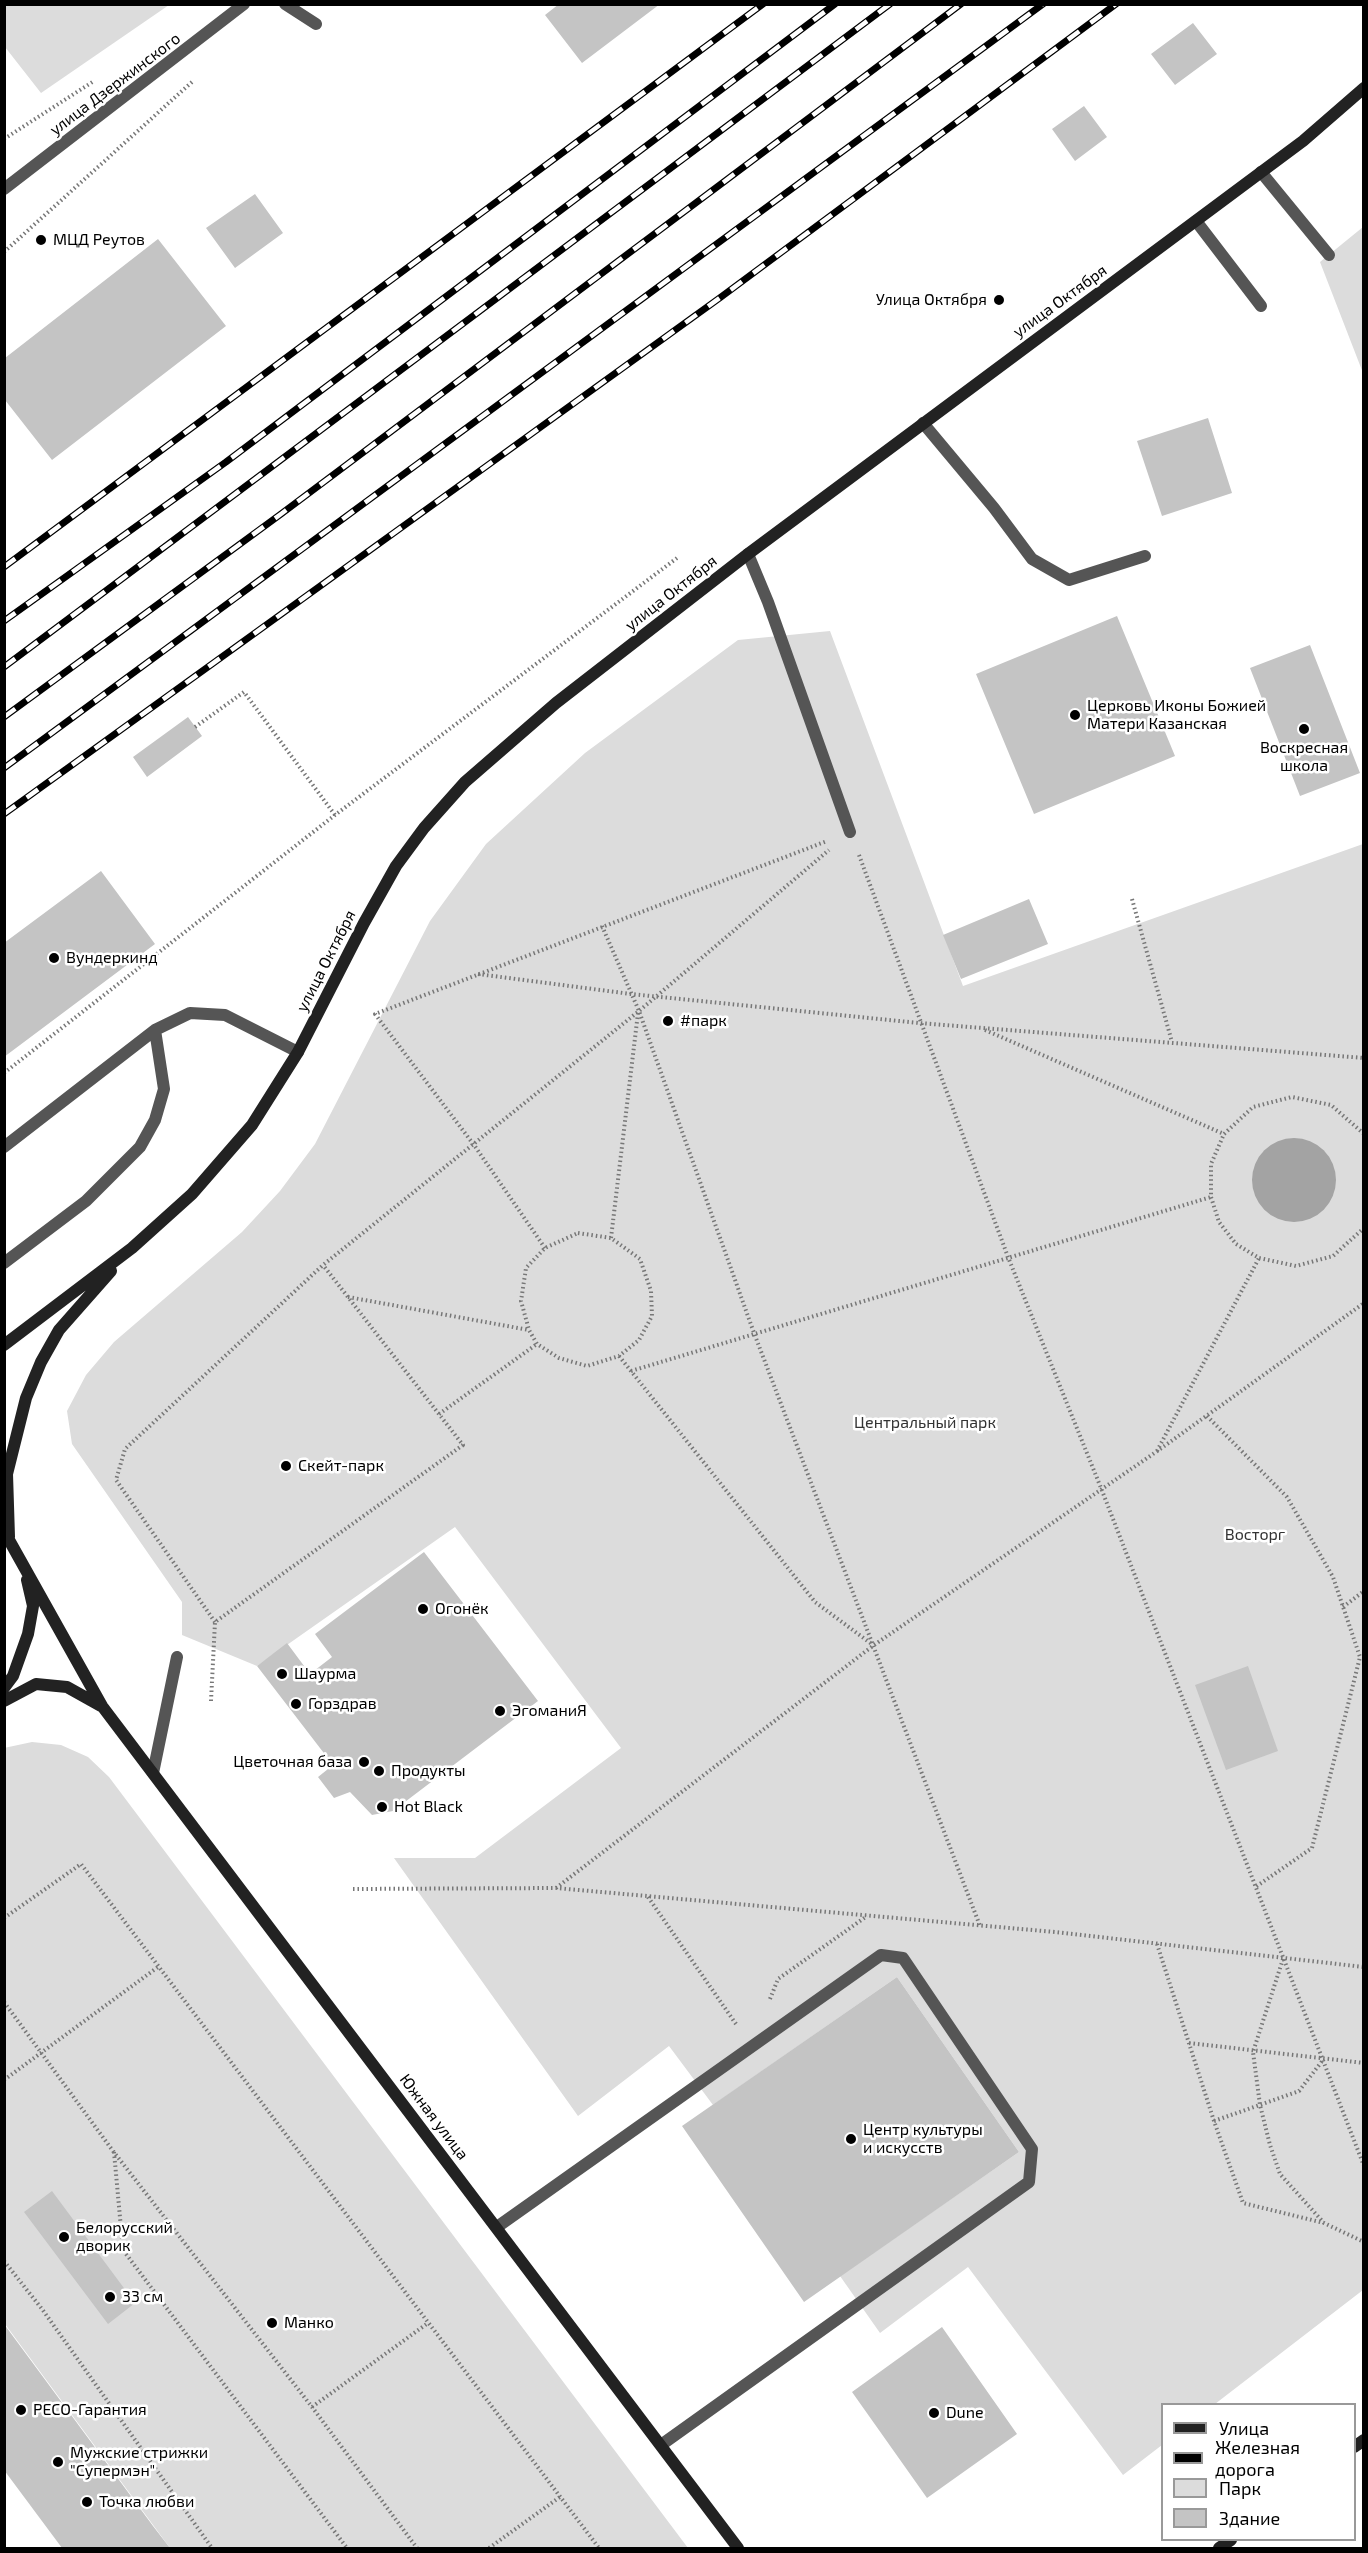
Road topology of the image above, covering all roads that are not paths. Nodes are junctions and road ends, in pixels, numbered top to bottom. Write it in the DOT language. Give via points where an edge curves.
graph roads {
  1 [pos="244,4"];
  2 [pos="285,4"];
  3 [pos="316,24"];
  4 [pos="1364,88"];
  5 [pos="1261,172"];
  6 [pos="4,189"];
  7 [pos="1196,221"];
  8 [pos="1329,255"];
  9 [pos="1261,306"];
  10 [pos="922,423"];
  11 [pos="748,554"];
  12 [pos="1144,556"];
  13 [pos="850,832"];
  14 [pos="155,1030"];
  15 [pos="298,1052"];
  16 [pos="4,1147"];
  17 [pos="132,1248"];
  18 [pos="4,1263"];
  19 [pos="4,1345"];
  20 [pos="7,1534"];
  21 [pos="25,1567"];
  22 [pos="177,1657"];
  23 [pos="4,1688"];
  24 [pos="4,1701"];
  25 [pos="102,1706"];
  26 [pos="153,1773"];
  27 [pos="497,2227"];
  28 [pos="661,2445"];
  29 [pos="738,2548"];
  1 -- 6 [label="street, улица Дзержинского"];
  2 -- 3 [label="street"];
  4 -- 5 [label="street, улица Октября"];
  5 -- 7 [label="street, улица Октября"];
  5 -- 8 [label="street"];
  7 -- 9 [label="street"];
  7 -- 10 [label="street, улица Октября"];
  10 -- 11 [label="street, улица Октября"];
  10 -- 12 [label="street" via="1032,559 1069,580"];
  11 -- 13 [label="street"];
  11 -- 15 [label="street, улица Октября" via="556,703 465,782 423,828 364,923"];
  14 -- 15 [label="street" via="190,1013 225,1015"];
  14 -- 16 [label="street"];
  14 -- 18 [label="street" via="164,1089 155,1120 140,1147 86,1201"];
  15 -- 17 [label="street, улица Октября" via="252,1125 192,1194"];
  17 -- 19 [label="street, улица Октября"];
  17 -- 20 [label="street, улица Октября" via="60,1330 41,1362 26,1398 7,1474"];
  20 -- 21 [label="street, Южная улица"];
  21 -- 23 [label="street" via="33,1606 28,1634 13,1676"];
  21 -- 25 [label="street, Южная улица"];
  22 -- 26 [label="street"];
  24 -- 25 [label="street" via="36,1684 67,1687"];
  25 -- 26 [label="street, Южная улица"];
  26 -- 27 [label="street, Южная улица"];
  27 -- 28 [label="street, Южная улица"];
  27 -- 28 [label="street" via="881,1955 903,1958 1032,2149 1029,2182"];
  28 -- 29 [label="street, Южная улица"];
}
